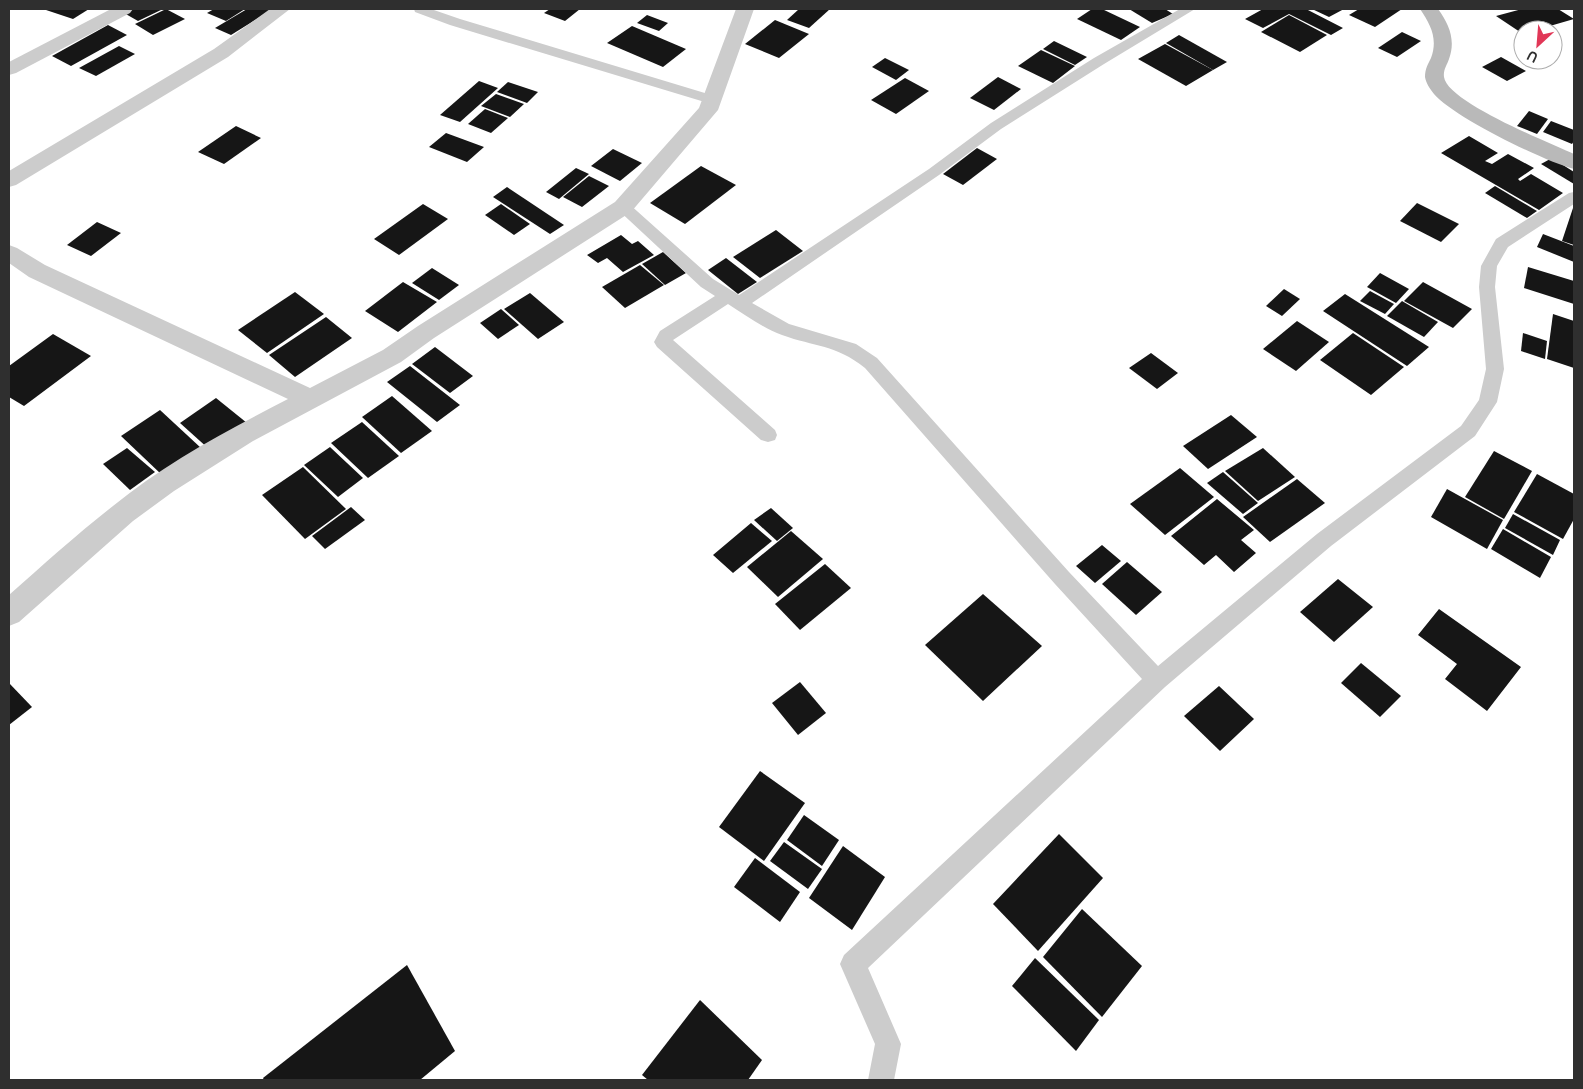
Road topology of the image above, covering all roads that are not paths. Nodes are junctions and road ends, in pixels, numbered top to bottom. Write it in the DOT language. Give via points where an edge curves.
graph roads {
  1 [pos="124,9"];
  2 [pos="281,9"];
  3 [pos="420,9"];
  4 [pos="745,9"];
  5 [pos="1189,9"];
  6 [pos="1429,9"];
  7 [pos="9,69"];
  8 [pos="713,100"];
  9 [pos="1574,162"];
  10 [pos="9,180"];
  11 [pos="1574,198"];
  12 [pos="623,207"];
  13 [pos="9,253"];
  14 [pos="733,300"];
  15 [pos="311,399"];
  16 [pos="768,435"];
  17 [pos="9,613"];
  18 [pos="1157,680"];
  19 [pos="881,1080"];
  1 -- 7 [label="street"];
  2 -- 10 [label="street" via="221,53"];
  3 -- 8 [label="lane"];
  4 -- 8 [label="street"];
  5 -- 14 [label="lane" via="996,126 934,172"];
  6 -- 9 [label="street" via="1440,24 1444,38 1442,54 1434,72 1435,82 1443,93 1462,108"];
  8 -- 12 [label="street" via="701,120"];
  11 -- 18 [label="lane" via="1502,243 1489,266 1487,287 1495,369 1488,402 1468,431 1324,540"];
  12 -- 14 [label="lane" via="707,283"];
  12 -- 15 [label="street" via="392,356"];
  13 -- 15 [label="street" via="37,271"];
  14 -- 16 [label="lane" via="666,336 663,342"];
  14 -- 18 [label="lane" via="789,331 841,343 858,351"];
  15 -- 17 [label="street" via="244,434 165,483 123,513"];
  18 -- 19 [label="lane" via="853,964 888,1044"];
}
